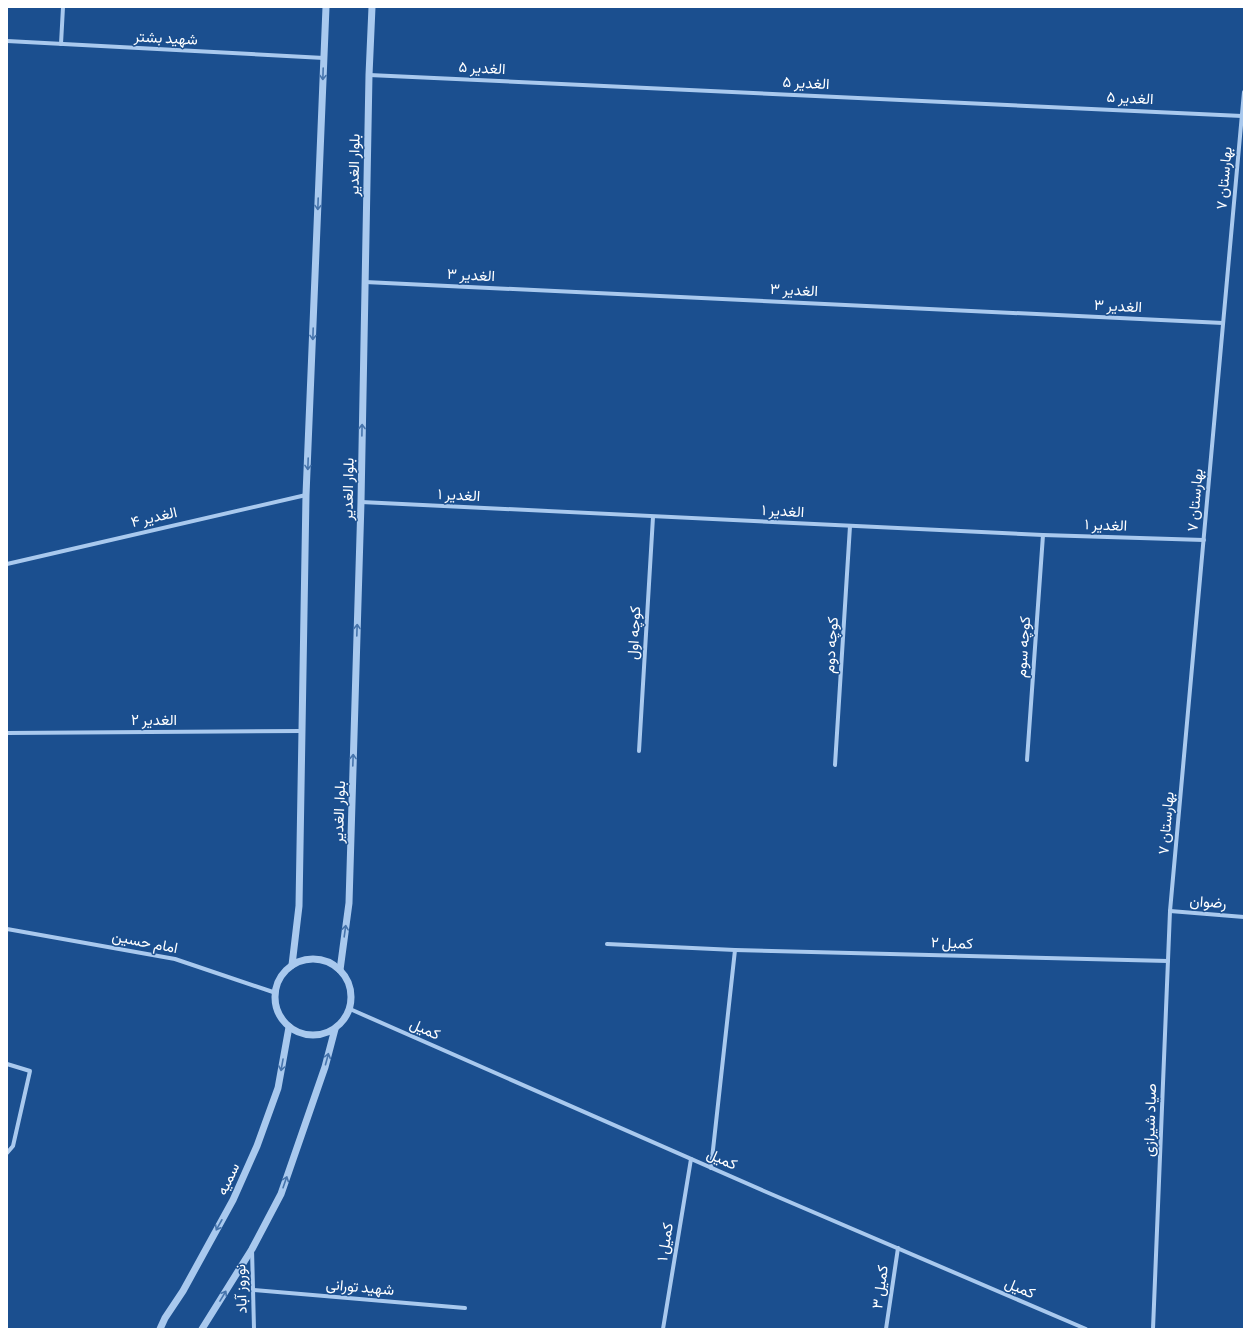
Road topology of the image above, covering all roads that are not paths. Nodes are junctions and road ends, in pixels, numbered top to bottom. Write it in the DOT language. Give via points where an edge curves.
graph roads {
  1 [pos="63,7"];
  2 [pos="326,7"];
  3 [pos="372,7"];
  4 [pos="7,41"];
  5 [pos="61,44"];
  6 [pos="324,58"];
  7 [pos="369,75"];
  8 [pos="1244,92"];
  9 [pos="1242,116"];
  10 [pos="365,282"];
  11 [pos="1223,323"];
  12 [pos="306,495"];
  13 [pos="361,502"];
  14 [pos="652,517"];
  15 [pos="850,526"];
  16 [pos="1043,536"];
  17 [pos="1204,540"];
  18 [pos="7,564"];
  19 [pos="302,731"];
  20 [pos="7,733"];
  21 [pos="639,751"];
  22 [pos="1027,760"];
  23 [pos="835,765"];
  24 [pos="1170,912"];
  25 [pos="1244,917"];
  26 [pos="7,929"];
  27 [pos="607,944"];
  28 [pos="735,950"];
  29 [pos="1168,961"];
  30 [pos="292,965"];
  31 [pos="340,970"];
  32 [pos="276,993"];
  33 [pos="350,1009"];
  34 [pos="289,1027"];
  35 [pos="335,1029"];
  36 [pos="7,1064"];
  37 [pos="7,1153"];
  38 [pos="691,1159"];
  39 [pos="711,1168"];
  40 [pos="252,1248"];
  41 [pos="898,1248"];
  42 [pos="253,1290"];
  43 [pos="466,1308"];
  44 [pos="160,1329"];
  45 [pos="202,1329"];
  46 [pos="254,1329"];
  47 [pos="663,1329"];
  48 [pos="886,1329"];
  49 [pos="1086,1329"];
  50 [pos="1153,1329"];
  1 -- 5 [label="street"];
  2 -- 6 [label="street"];
  3 -- 7 [label="street, بلوار الغدیر"];
  4 -- 5 [label="street, شهید بشتر"];
  5 -- 6 [label="street, شهید بشتر"];
  6 -- 12 [label="street, one-way"];
  7 -- 9 [label="street, الغدیر ۵"];
  7 -- 10 [label="street, بلوار الغدیر"];
  8 -- 9 [label="street, بهارستان ۷"];
  9 -- 11 [label="street, بهارستان ۷"];
  10 -- 11 [label="street, الغدیر ۳"];
  13 -- 10 [label="street, بلوار الغدیر, one-way"];
  11 -- 17 [label="street, بهارستان ۷"];
  12 -- 18 [label="street, الغدیر ۴"];
  12 -- 19 [label="street"];
  13 -- 14 [label="street, الغدیر ۱"];
  31 -- 13 [label="street, بلوار الغدیر, one-way" via="349,904"];
  14 -- 15 [label="street, الغدیر ۱"];
  14 -- 21 [label="street, کوچه اول"];
  15 -- 16 [label="street, الغدیر ۱"];
  15 -- 23 [label="street, کوچه دوم"];
  16 -- 17 [label="street, الغدیر ۱"];
  16 -- 22 [label="street, کوچه سوم"];
  17 -- 24 [label="street, بهارستان ۷"];
  19 -- 20 [label="street, الغدیر ۲"];
  19 -- 30 [label="street" via="299,906"];
  24 -- 25 [label="street, رضوان"];
  24 -- 29 [label="street, صیاد شیرازی"];
  26 -- 32 [label="street, امام حسین" via="175,959"];
  27 -- 28 [label="street, کمیل ۲"];
  28 -- 29 [label="street, کمیل ۲"];
  28 -- 39 [label="street"];
  29 -- 50 [label="street, صیاد شیرازی"];
  30 -- 31 [label="street" via="312,959 327,962"];
  30 -- 32 [label="street" via="278,982"];
  31 -- 33 [label="street" via="347,978 350,988"];
  32 -- 34 [label="street" via="276,1006"];
  33 -- 35 [label="street"];
  33 -- 38 [label="street, کمیل"];
  34 -- 35 [label="street" via="312,1036"];
  34 -- 44 [label="street, سمیه, one-way" via="278,1088 257,1146 233,1200"];
  40 -- 35 [label="street, one-way" via="281,1194 325,1067"];
  36 -- 37 [label="street" via="30,1070 13,1146"];
  38 -- 39 [label="street, کمیل"];
  38 -- 47 [label="street, کمیل ۱"];
  39 -- 41 [label="street, کمیل"];
  40 -- 42 [label="street, نوروز آباد"];
  45 -- 40 [label="street, one-way"];
  41 -- 48 [label="street, کمیل ۳"];
  41 -- 49 [label="street, کمیل"];
  42 -- 43 [label="street, شهید تورانی"];
  42 -- 46 [label="street, نوروز آباد"];
}
